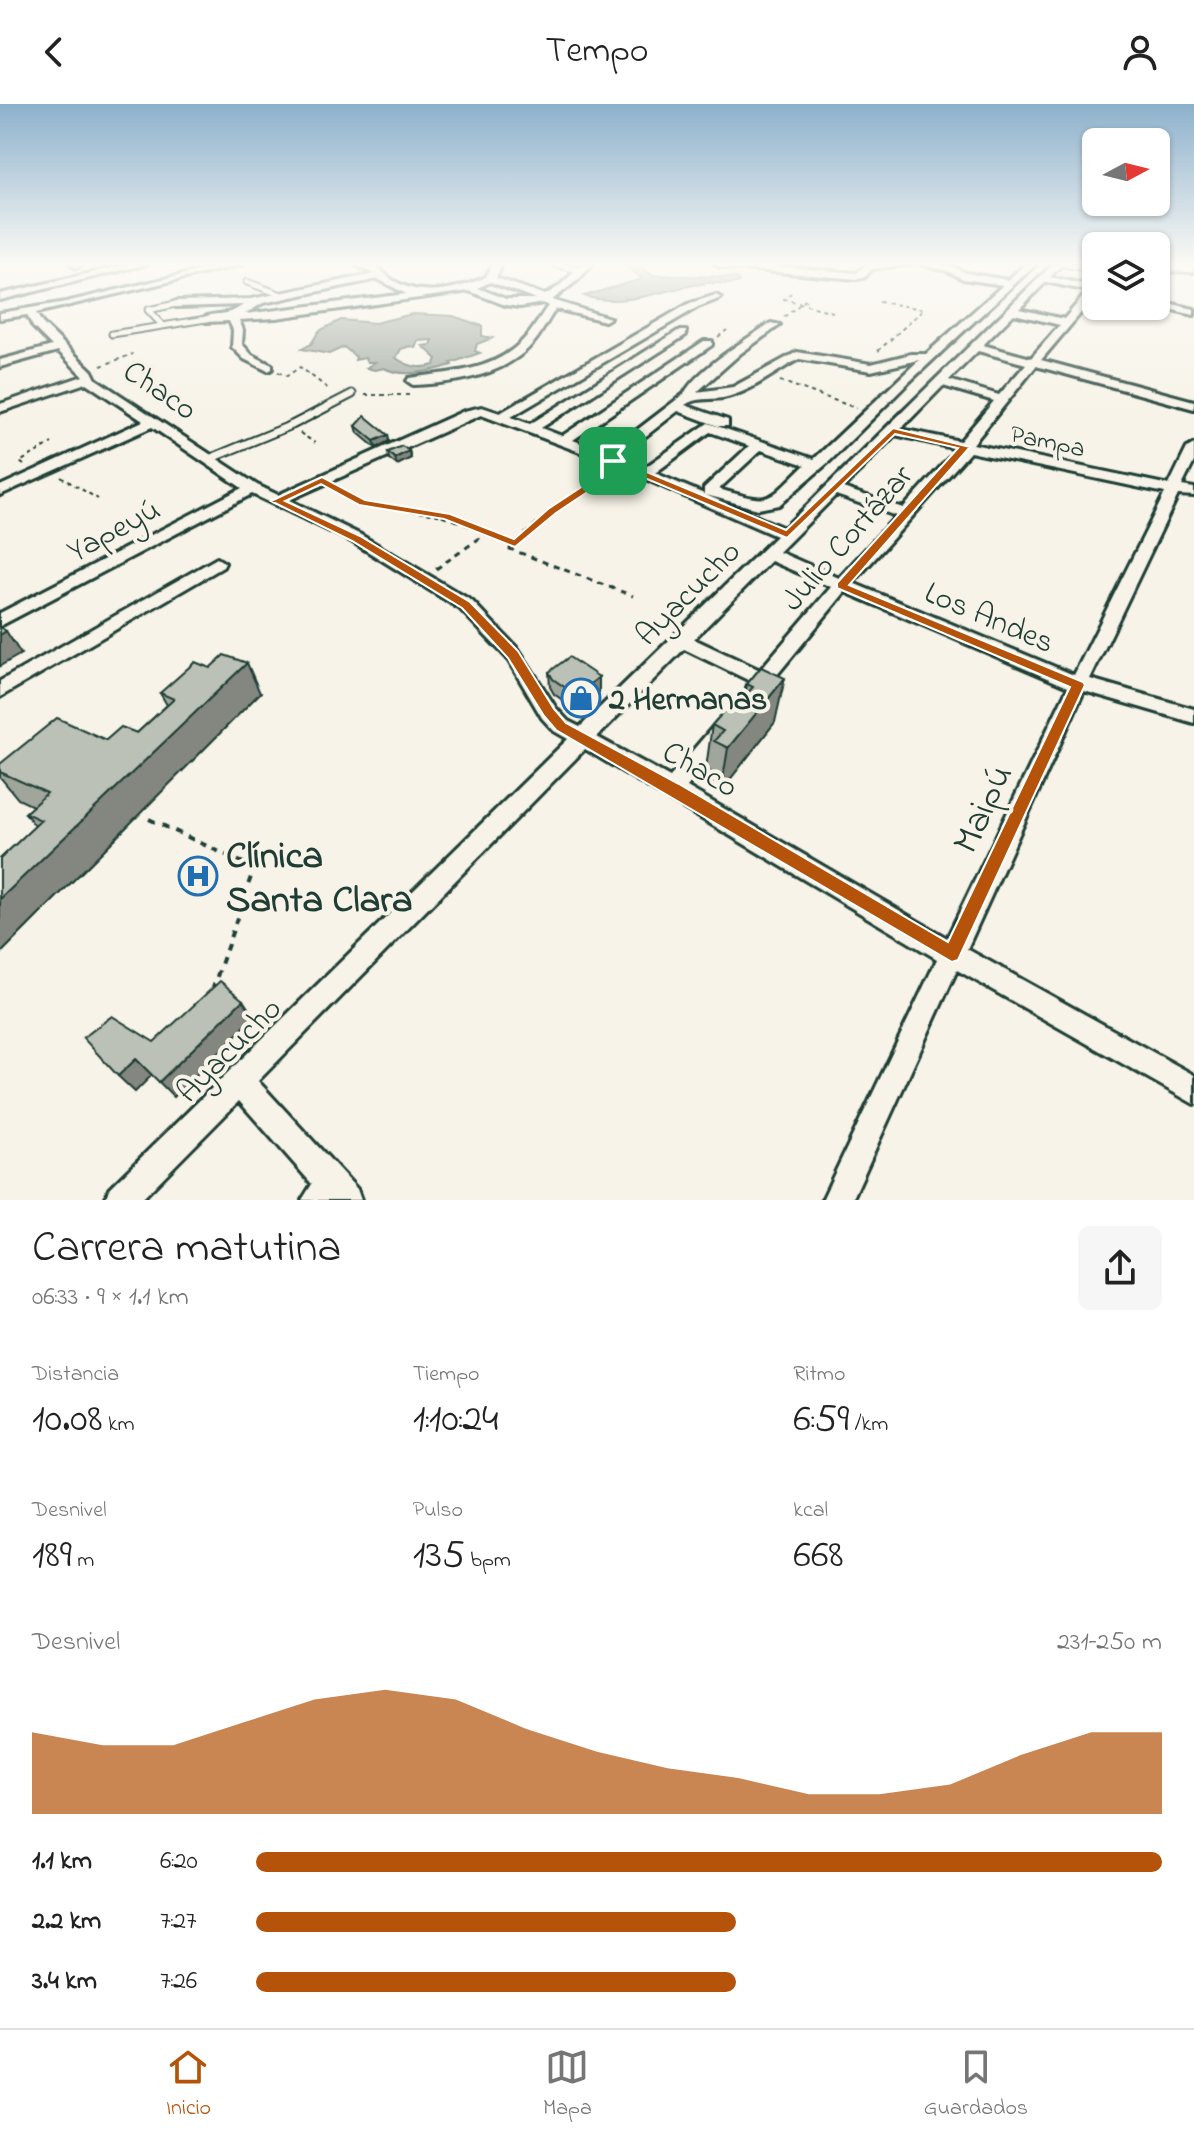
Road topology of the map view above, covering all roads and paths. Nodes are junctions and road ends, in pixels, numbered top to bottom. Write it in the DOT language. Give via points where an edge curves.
graph roads {
  1 [pos="32,315"];
  2 [pos="153,315"];
  3 [pos="237,315"];
  4 [pos="274,315"];
  5 [pos="544,315"];
  6 [pos="595,315"];
  7 [pos="677,315"];
  8 [pos="787,315"];
  9 [pos="917,315"];
  10 [pos="977,315"];
  11 [pos="1007,315"];
  12 [pos="1034,315"];
  13 [pos="1074,315"];
  14 [pos="233,318"];
  15 [pos="605,318"];
  16 [pos="206,319"];
  17 [pos="1067,323"];
  18 [pos="162,325"];
  19 [pos="775,325"];
  20 [pos="682,333"];
  21 [pos="112,334"];
  22 [pos="708,343"];
  23 [pos="60,347"];
  24 [pos="970,350"];
  25 [pos="133,354"];
  26 [pos="934,355"];
  27 [pos="904,359"];
  28 [pos="1033,362"];
  29 [pos="0,364"];
  30 [pos="268,367"];
  31 [pos="88,375"];
  32 [pos="765,375"];
  33 [pos="413,381"];
  34 [pos="941,382"];
  35 [pos="352,394"];
  36 [pos="412,395"];
  37 [pos="689,396"];
  38 [pos="1001,399"];
  39 [pos="1194,405"];
  40 [pos="676,406"];
  41 [pos="0,408"];
  42 [pos="869,413"];
  43 [pos="501,418"];
  44 [pos="150,423"];
  45 [pos="531,429"];
  46 [pos="893,431"];
  47 [pos="565,440"];
  48 [pos="52,443"];
  49 [pos="758,445"];
  50 [pos="965,447"];
  51 [pos="1194,448"];
  52 [pos="209,459"];
  53 [pos="611,459"];
  54 [pos="818,462"];
  55 [pos="42,472"];
  56 [pos="645,474"];
  57 [pos="322,480"];
  58 [pos="252,488"];
  59 [pos="833,489"];
  60 [pos="0,491"];
  61 [pos="1184,491"];
  62 [pos="703,493"];
  63 [pos="98,499"];
  64 [pos="276,501"];
  65 [pos="905,514"];
  66 [pos="487,533"];
  67 [pos="787,535"];
  68 [pos="515,543"];
  69 [pos="769,554"];
  70 [pos="217,563"];
  71 [pos="422,577"];
  72 [pos="841,586"];
  73 [pos="633,596"];
  74 [pos="0,620"];
  75 [pos="681,640"];
  76 [pos="762,679"];
  77 [pos="1078,685"];
  78 [pos="0,690"];
  79 [pos="1194,716"];
  80 [pos="584,738"];
  81 [pos="673,789"];
  82 [pos="149,819"];
  83 [pos="952,954"];
  84 [pos="212,993"];
  85 [pos="239,1080"];
  86 [pos="1194,1090"];
  87 [pos="331,1195"];
  88 [pos="120,1200"];
  89 [pos="837,1200"];
  1 -- 23 [label="street, Chaco"];
  2 -- 18 [label="lane"];
  3 -- 14 [label="street"];
  4 -- 14 [label="street"];
  5 -- 33 [label="street" via="528,342 488,368 450,379"];
  6 -- 15 [label="street"];
  7 -- 43 [label="street"];
  8 -- 19 [label="path"];
  9 -- 27 [label="path" via="875,351"];
  10 -- 26 [label="street, Ayacucho"];
  11 -- 24 [label="street, Ayacucho"];
  12 -- 17 [label="street"];
  13 -- 17 [label="street, Julio Cortázar"];
  14 -- 16 [label="street"];
  14 -- 30 [label="street" via="238,349"];
  16 -- 18 [label="lane"];
  17 -- 28 [label="street, Julio Cortázar"];
  18 -- 21 [label="lane"];
  19 -- 37 [label="street" via="737,351"];
  20 -- 45 [label="street"];
  22 -- 47 [label="street"];
  23 -- 29 [label="street"];
  23 -- 31 [label="street, Chaco"];
  24 -- 26 [label="street"];
  24 -- 28 [label="street"];
  24 -- 34 [label="street, Ayacucho"];
  25 -- 31 [label="path"];
  26 -- 27 [label="street"];
  26 -- 42 [label="street, Ayacucho"];
  27 -- 32 [label="street" via="870,367 797,355"];
  28 -- 38 [label="street, Julio Cortázar"];
  28 -- 39 [label="street"];
  30 -- 35 [label="path" via="287,376 300,367 319,386"];
  31 -- 41 [label="street"];
  31 -- 44 [label="street, Chaco"];
  32 -- 37 [label="street" via="746,388"];
  32 -- 42 [label="path"];
  34 -- 38 [label="street"];
  34 -- 46 [label="street, Ayacucho"];
  35 -- 36 [label="path"];
  35 -- 52 [label="lane"];
  37 -- 40 [label="street"];
  38 -- 50 [label="street, Julio Cortázar"];
  40 -- 53 [label="street"];
  40 -- 54 [label="street"];
  42 -- 54 [label="street, Ayacucho"];
  43 -- 45 [label="street"];
  43 -- 57 [label="street" via="482,411 469,414"];
  44 -- 52 [label="street, Chaco"];
  44 -- 55 [label="street"];
  45 -- 47 [label="street"];
  46 -- 50 [label="street, Pampa"];
  46 -- 59 [label="street, Ayacucho"];
  47 -- 53 [label="street"];
  48 -- 55 [label="path" via="20,462"];
  49 -- 54 [label="street"];
  49 -- 56 [label="street" via="714,428 703,429"];
  49 -- 62 [label="street"];
  50 -- 61 [label="street, Pampa"];
  50 -- 65 [label="street, Julio Cortázar"];
  51 -- 61 [label="street, Maipú"];
  52 -- 58 [label="street, Chaco"];
  53 -- 56 [label="street"];
  53 -- 68 [label="path" via="609,473"];
  54 -- 62 [label="street, Ayacucho" via="769,504"];
  55 -- 60 [label="street"];
  55 -- 63 [label="path"];
  56 -- 62 [label="street"];
  57 -- 64 [label="street"];
  57 -- 66 [label="path" via="363,503 446,516"];
  58 -- 64 [label="street, Chaco"];
  58 -- 74 [label="street, Yapeyú"];
  59 -- 65 [label="street"];
  59 -- 67 [label="street, Ayacucho"];
  61 -- 77 [label="street, Maipú"];
  62 -- 67 [label="street"];
  64 -- 71 [label="street, Chaco" via="356,538"];
  65 -- 72 [label="street, Julio Cortázar"];
  66 -- 68 [label="path"];
  66 -- 71 [label="path"];
  67 -- 69 [label="street, Ayacucho"];
  68 -- 73 [label="path" via="510,549"];
  69 -- 72 [label="street, Los Andes"];
  69 -- 75 [label="street, Ayacucho"];
  70 -- 78 [label="street"];
  71 -- 80 [label="street, Chaco" via="478,615 513,654 557,723"];
  72 -- 76 [label="street, Julio Cortázar"];
  72 -- 77 [label="street, Los Andes"];
  75 -- 76 [label="street"];
  75 -- 80 [label="street, Ayacucho"];
  76 -- 81 [label="street, Julio Cortázar"];
  77 -- 79 [label="street, Los Andes"];
  77 -- 83 [label="street, Maipú"];
  80 -- 81 [label="street, Chaco"];
  80 -- 85 [label="street, Ayacucho"];
  81 -- 83 [label="street, Chaco"];
  82 -- 84 [label="path" via="254,868"];
  83 -- 86 [label="street, Chaco"];
  83 -- 89 [label="street, Maipú"];
  85 -- 87 [label="street"];
  85 -- 88 [label="street, Ayacucho"];
}
